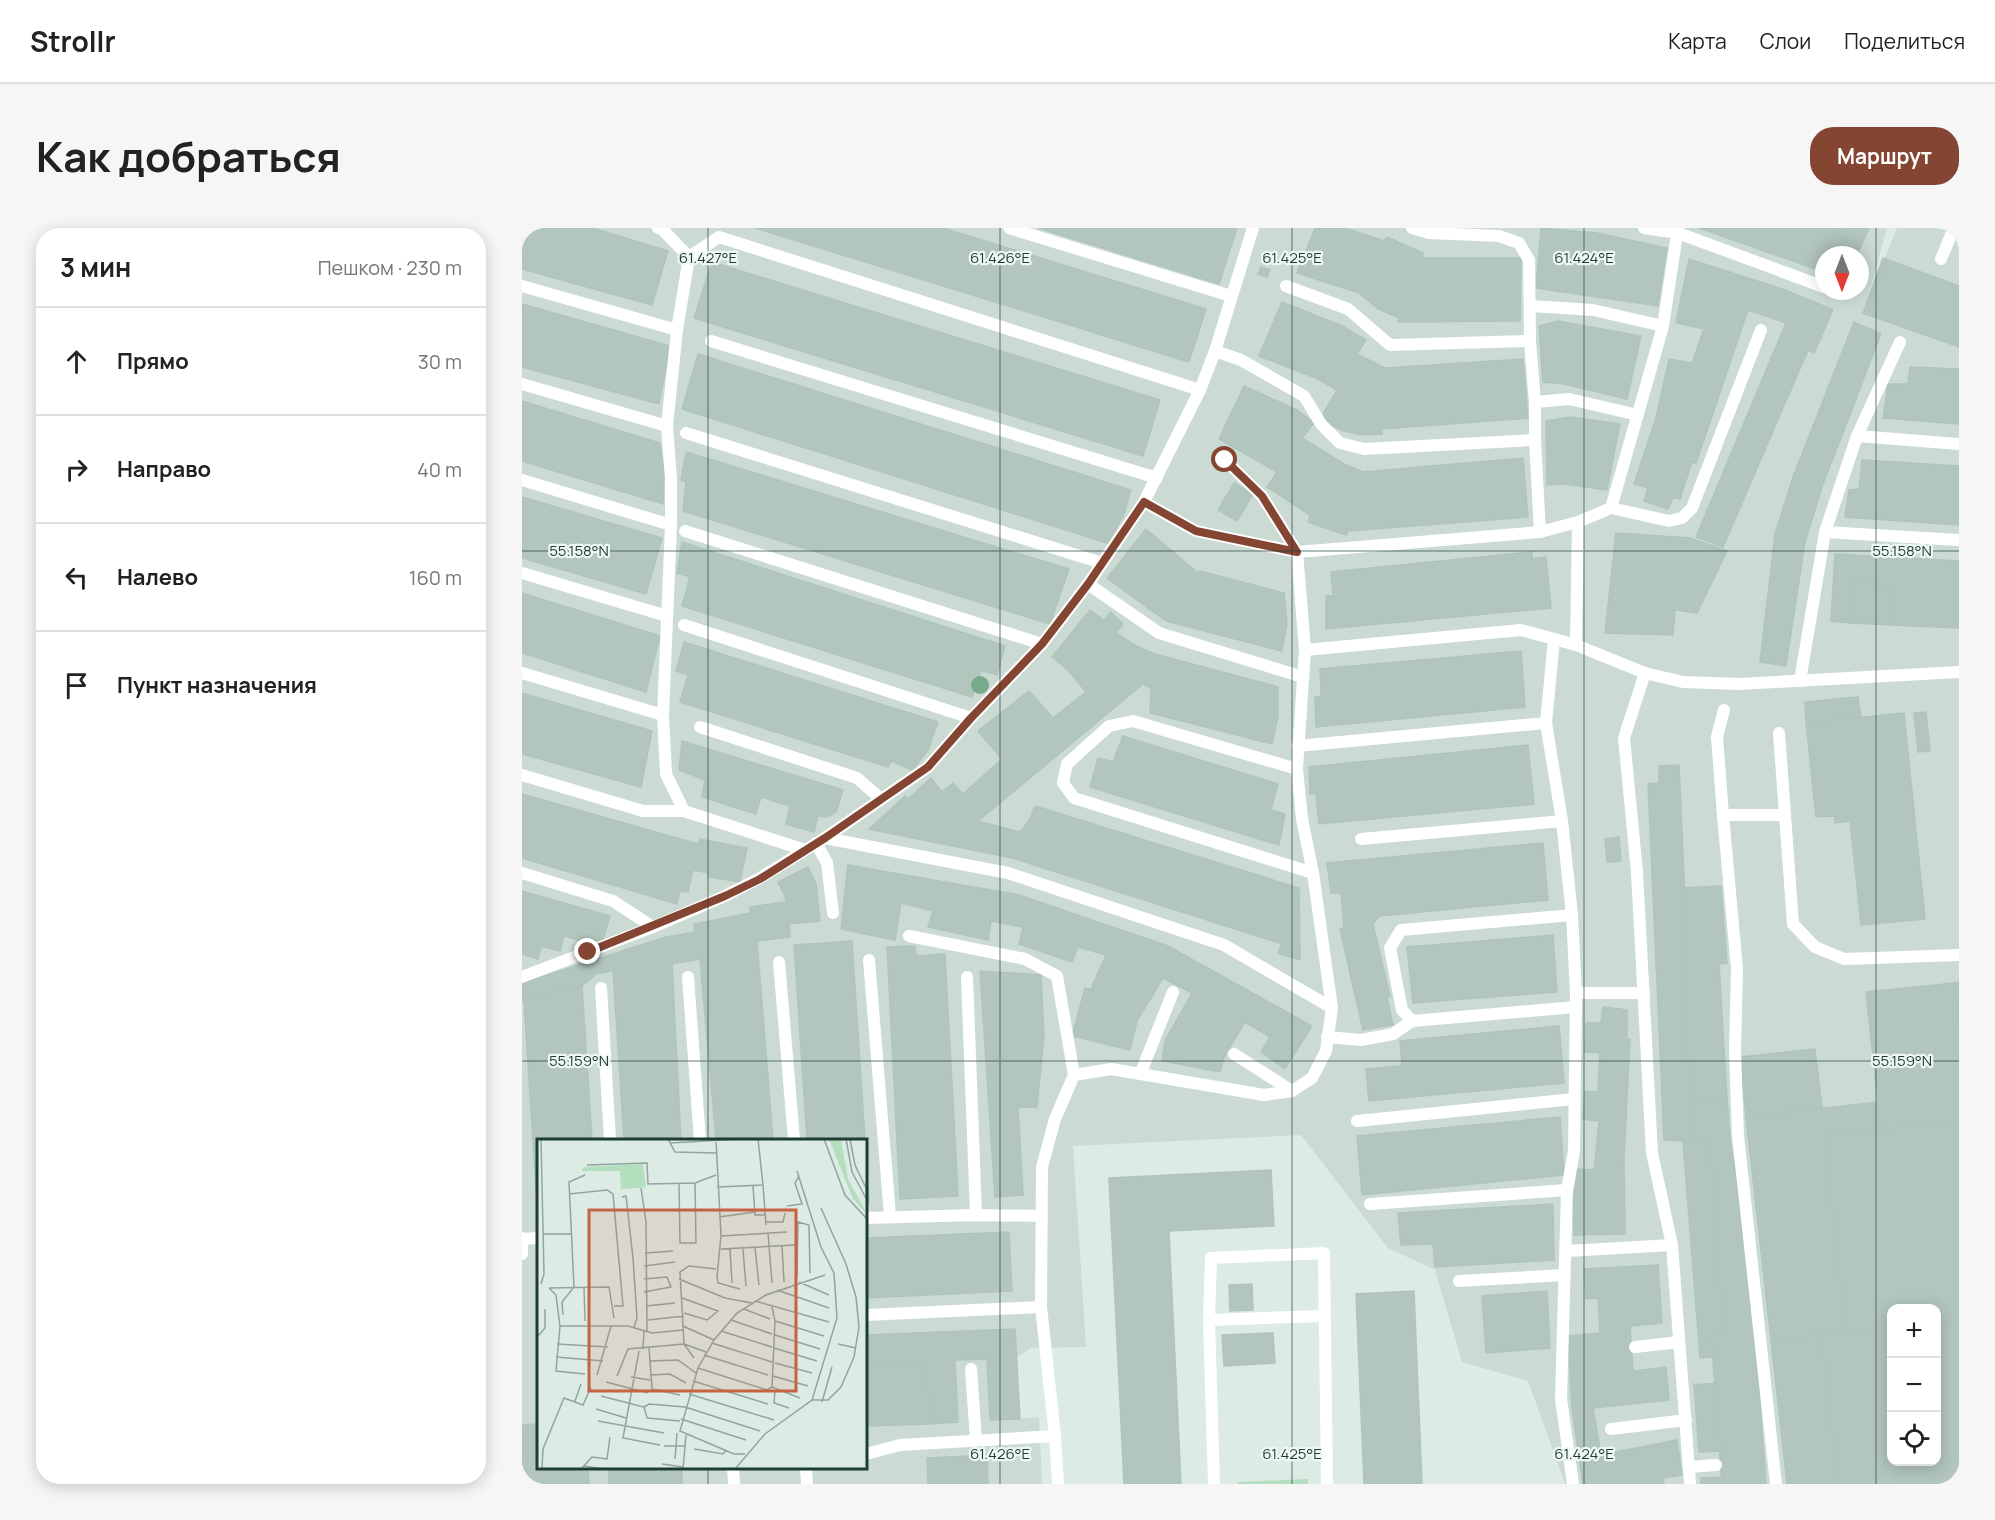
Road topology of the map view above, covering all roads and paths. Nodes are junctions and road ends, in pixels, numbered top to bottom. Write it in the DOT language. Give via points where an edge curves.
graph roads {
  1 [pos="661,228"];
  2 [pos="1009,228"];
  3 [pos="1253,228"];
  4 [pos="1412,228"];
  5 [pos="1644,228"];
  6 [pos="1954,228"];
  7 [pos="1678,230"];
  8 [pos="689,257"];
  9 [pos="1941,260"];
  10 [pos="1815,283"];
  11 [pos="522,286"];
  12 [pos="1286,286"];
  13 [pos="1231,296"];
  14 [pos="1531,306"];
  15 [pos="1663,326"];
  16 [pos="677,330"];
  17 [pos="1761,330"];
  18 [pos="711,340"];
  19 [pos="1530,341"];
  20 [pos="1900,342"];
  21 [pos="1215,351"];
  22 [pos="522,384"];
  23 [pos="1200,390"];
  24 [pos="1535,402"];
  25 [pos="1638,415"];
  26 [pos="668,426"];
  27 [pos="686,433"];
  28 [pos="1857,436"];
  29 [pos="1535,440"];
  30 [pos="1959,444"];
  31 [pos="1225,460"];
  32 [pos="1157,478"];
  33 [pos="522,480"];
  34 [pos="1144,502"];
  35 [pos="1611,508"];
  36 [pos="1578,522"];
  37 [pos="671,525"];
  38 [pos="685,531"];
  39 [pos="1540,532"];
  40 [pos="1825,532"];
  41 [pos="1959,540"];
  42 [pos="1297,552"];
  43 [pos="1102,563"];
  44 [pos="522,573"];
  45 [pos="1088,584"];
  46 [pos="667,616"];
  47 [pos="684,625"];
  48 [pos="1554,639"];
  49 [pos="1042,644"];
  50 [pos="1576,645"];
  51 [pos="1305,650"];
  52 [pos="522,672"];
  53 [pos="1959,672"];
  54 [pos="1645,673"];
  55 [pos="1303,676"];
  56 [pos="1800,681"];
  57 [pos="1724,710"];
  58 [pos="663,715"];
  59 [pos="971,718"];
  60 [pos="1546,723"];
  61 [pos="700,727"];
  62 [pos="1779,733"];
  63 [pos="1298,746"];
  64 [pos="1297,769"];
  65 [pos="522,775"];
  66 [pos="881,799"];
  67 [pos="684,811"];
  68 [pos="1723,815"];
  69 [pos="1785,815"];
  70 [pos="1562,821"];
  71 [pos="1361,839"];
  72 [pos="815,844"];
  73 [pos="522,873"];
  74 [pos="1313,873"];
  75 [pos="833,913"];
  76 [pos="1572,915"];
  77 [pos="653,927"];
  78 [pos="909,936"];
  79 [pos="1959,955"];
  80 [pos="869,960"];
  81 [pos="779,962"];
  82 [pos="522,976"];
  83 [pos="688,977"];
  84 [pos="967,977"];
  85 [pos="601,988"];
  86 [pos="1173,992"];
  87 [pos="1576,993"];
  88 [pos="1644,993"];
  89 [pos="1576,1007"];
  90 [pos="1332,1008"];
  91 [pos="1412,1021"];
  92 [pos="1327,1037"];
  93 [pos="1234,1054"];
  94 [pos="1141,1072"];
  95 [pos="1074,1075"];
  96 [pos="1292,1091"];
  97 [pos="1574,1099"];
  98 [pos="1357,1121"];
  99 [pos="610,1139"];
  100 [pos="700,1139"];
  101 [pos="794,1139"];
  102 [pos="1567,1190"];
  103 [pos="1370,1204"];
  104 [pos="976,1215"];
  105 [pos="890,1216"];
  106 [pos="1042,1216"];
  107 [pos="867,1218"];
  108 [pos="537,1238"];
  109 [pos="522,1239"];
  110 [pos="1672,1245"];
  111 [pos="1567,1251"];
  112 [pos="522,1254"];
  113 [pos="1564,1275"];
  114 [pos="1459,1281"];
  115 [pos="1041,1307"];
  116 [pos="867,1315"];
  117 [pos="1323,1317"];
  118 [pos="1209,1320"];
  119 [pos="1679,1342"];
  120 [pos="1635,1347"];
  121 [pos="971,1369"];
  122 [pos="1686,1420"];
  123 [pos="1611,1429"];
  124 [pos="1055,1436"];
  125 [pos="976,1440"];
  126 [pos="867,1454"];
  127 [pos="1716,1465"];
  128 [pos="1689,1467"];
  129 [pos="733,1469"];
  130 [pos="734,1484"];
  131 [pos="1058,1484"];
  132 [pos="1214,1484"];
  133 [pos="1328,1484"];
  134 [pos="1573,1484"];
  135 [pos="1690,1484"];
  136 [pos="1776,1484"];
  1 -- 8 [label="lane"];
  2 -- 13 [label="lane"];
  3 -- 13 [label="lane"];
  4 -- 14 [label="lane" via="1430,233 1499,236 1519,243 1529,261"];
  5 -- 7 [label="lane"];
  6 -- 9 [label="lane"];
  7 -- 10 [label="lane"];
  7 -- 15 [label="lane"];
  8 -- 16 [label="lane"];
  8 -- 23 [label="lane" via="719,237"];
  11 -- 16 [label="lane"];
  12 -- 19 [label="lane" via="1348,309 1390,345"];
  13 -- 21 [label="lane"];
  14 -- 15 [label="lane" via="1593,310"];
  14 -- 19 [label="lane"];
  15 -- 25 [label="lane"];
  16 -- 26 [label="lane"];
  17 -- 35 [label="lane" via="1692,508 1682,518 1669,520"];
  18 -- 32 [label="lane"];
  19 -- 24 [label="lane"];
  20 -- 28 [label="lane"];
  21 -- 23 [label="lane"];
  21 -- 29 [label="lane" via="1241,360 1304,396 1321,424 1340,442 1364,449"];
  22 -- 26 [label="lane"];
  23 -- 32 [label="lane"];
  24 -- 25 [label="lane" via="1569,399"];
  24 -- 29 [label="lane"];
  25 -- 35 [label="lane"];
  26 -- 37 [label="lane"];
  27 -- 43 [label="lane"];
  28 -- 30 [label="lane"];
  28 -- 40 [label="lane"];
  29 -- 39 [label="lane"];
  31 -- 42 [label="lane" via="1262,496"];
  32 -- 34 [label="lane"];
  33 -- 37 [label="lane"];
  34 -- 42 [label="lane" via="1196,531"];
  34 -- 43 [label="lane"];
  35 -- 36 [label="lane"];
  36 -- 39 [label="lane"];
  36 -- 50 [label="lane"];
  37 -- 46 [label="lane"];
  38 -- 49 [label="lane"];
  39 -- 42 [label="lane"];
  40 -- 41 [label="lane"];
  40 -- 56 [label="lane"];
  42 -- 51 [label="lane"];
  43 -- 45 [label="lane"];
  44 -- 46 [label="lane"];
  45 -- 49 [label="lane"];
  45 -- 55 [label="lane" via="1159,633"];
  46 -- 58 [label="lane"];
  47 -- 59 [label="lane"];
  48 -- 50 [label="lane"];
  48 -- 51 [label="lane" via="1521,630"];
  48 -- 60 [label="lane"];
  49 -- 59 [label="lane"];
  50 -- 54 [label="lane"];
  51 -- 55 [label="lane"];
  52 -- 58 [label="lane"];
  53 -- 56 [label="lane"];
  54 -- 56 [label="lane" via="1683,682"];
  54 -- 88 [label="lane" via="1624,738"];
  55 -- 63 [label="lane"];
  57 -- 68 [label="lane" via="1717,737"];
  58 -- 67 [label="lane" via="666,774"];
  59 -- 66 [label="lane" via="928,767"];
  60 -- 63 [label="lane"];
  60 -- 70 [label="lane"];
  61 -- 66 [label="lane" via="857,778"];
  62 -- 69 [label="lane"];
  63 -- 64 [label="lane"];
  64 -- 74 [label="lane"];
  64 -- 74 [label="lane" via="1133,722 1109,726 1067,764 1063,783 1074,798"];
  65 -- 67 [label="lane" via="643,811"];
  66 -- 72 [label="lane"];
  67 -- 72 [label="lane"];
  68 -- 69 [label="lane"];
  68 -- 136 [label="lane" via="1737,969 1738,1137"];
  69 -- 79 [label="lane" via="1793,924 1815,947 1844,959"];
  70 -- 71 [label="lane"];
  70 -- 76 [label="lane"];
  72 -- 75 [label="lane" via="827,863"];
  72 -- 77 [label="lane" via="760,879"];
  72 -- 90 [label="lane" via="1008,873 1224,945"];
  73 -- 77 [label="lane" via="614,901"];
  74 -- 90 [label="lane"];
  76 -- 87 [label="lane"];
  76 -- 91 [label="lane" via="1401,930 1390,948 1402,1010"];
  77 -- 82 [label="lane"];
  78 -- 95 [label="lane" via="1025,959 1058,976"];
  80 -- 105 [label="lane"];
  81 -- 101 [label="lane"];
  83 -- 100 [label="lane"];
  84 -- 104 [label="lane"];
  85 -- 99 [label="lane"];
  86 -- 94 [label="lane"];
  87 -- 88 [label="lane"];
  87 -- 89 [label="lane"];
  88 -- 110 [label="lane" via="1652,1153"];
  89 -- 91 [label="lane"];
  89 -- 97 [label="lane"];
  90 -- 92 [label="lane"];
  91 -- 92 [label="lane" via="1393,1034 1361,1040"];
  92 -- 96 [label="lane" via="1326,1051 1312,1078"];
  93 -- 96 [label="lane"];
  94 -- 95 [label="lane" via="1111,1069"];
  94 -- 96 [label="lane" via="1264,1095"];
  95 -- 106 [label="lane" via="1055,1119 1042,1167"];
  97 -- 98 [label="lane"];
  97 -- 102 [label="lane" via="1574,1151"];
  102 -- 103 [label="lane"];
  102 -- 111 [label="lane"];
  104 -- 105 [label="lane"];
  104 -- 106 [label="lane"];
  105 -- 107 [label="lane"];
  106 -- 115 [label="lane"];
  108 -- 109 [label="lane"];
  109 -- 112 [label="lane"];
  110 -- 111 [label="lane"];
  110 -- 119 [label="lane"];
  111 -- 113 [label="lane"];
  113 -- 114 [label="lane"];
  113 -- 134 [label="lane" via="1561,1399"];
  115 -- 116 [label="lane"];
  115 -- 124 [label="lane"];
  117 -- 118 [label="lane"];
  117 -- 118 [label="lane" via="1324,1253 1211,1258"];
  117 -- 133 [label="lane"];
  118 -- 132 [label="lane"];
  119 -- 120 [label="lane"];
  119 -- 122 [label="lane"];
  121 -- 125 [label="lane"];
  122 -- 123 [label="lane"];
  122 -- 128 [label="lane"];
  124 -- 125 [label="lane"];
  124 -- 131 [label="lane"];
  125 -- 126 [label="lane" via="900,1445"];
  127 -- 128 [label="lane"];
  128 -- 135 [label="lane"];
  129 -- 130 [label="lane"];
}
